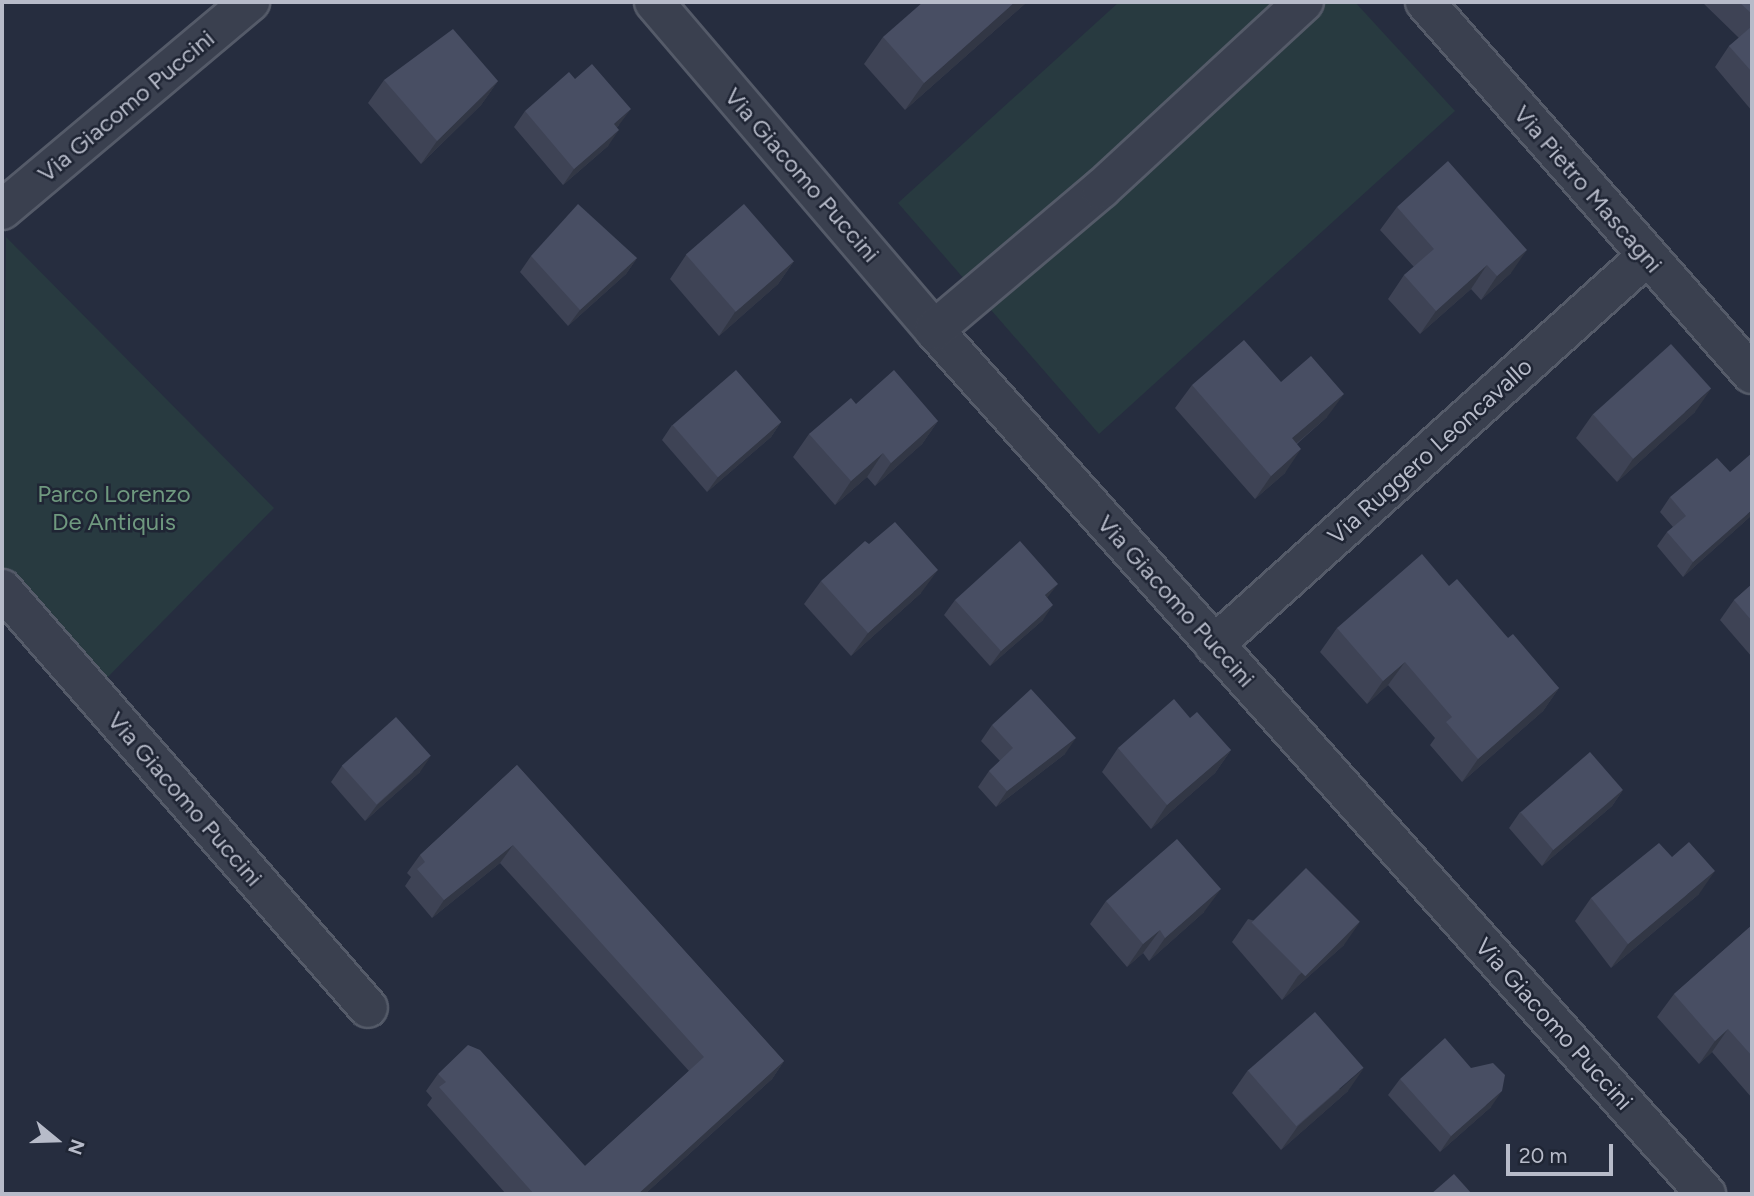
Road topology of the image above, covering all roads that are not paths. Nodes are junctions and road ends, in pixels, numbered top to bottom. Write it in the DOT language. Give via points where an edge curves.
graph roads {
  1 [pos="250,2"];
  2 [pos="654,2"];
  3 [pos="1304,2"];
  4 [pos="1426,2"];
  5 [pos="2,210"];
  6 [pos="1646,257"];
  7 [pos="934,330"];
  8 [pos="1752,374"];
  9 [pos="2,589"];
  10 [pos="1214,645"];
  11 [pos="368,1008"];
  12 [pos="1706,1194"];
  1 -- 5 [label="street, Via Giacomo Puccini"];
  2 -- 7 [label="street, Via Giacomo Puccini"];
  3 -- 7 [label="street" via="1101,190"];
  4 -- 6 [label="street, Via Pietro Mascagni"];
  6 -- 8 [label="street, Via Pietro Mascagni"];
  6 -- 10 [label="street, Via Ruggero Leoncavallo"];
  7 -- 10 [label="street, Via Giacomo Puccini"];
  9 -- 11 [label="street, Via Giacomo Puccini"];
  10 -- 12 [label="street, Via Giacomo Puccini"];
}
